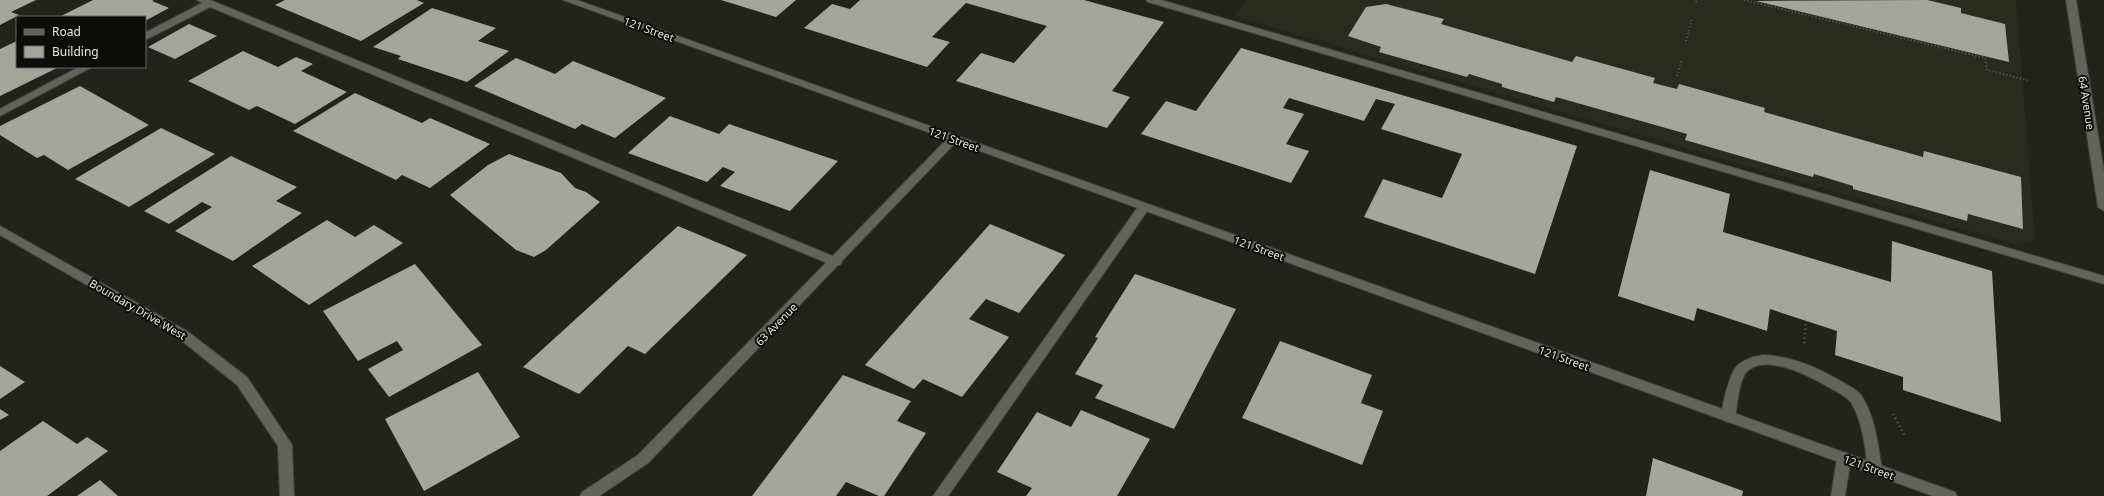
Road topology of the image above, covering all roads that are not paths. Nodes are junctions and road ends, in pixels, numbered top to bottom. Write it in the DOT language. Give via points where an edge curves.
graph roads {
  1 [pos="568,0"];
  2 [pos="1150,0"];
  3 [pos="2071,0"];
  4 [pos="206,1"];
  5 [pos="146,36"];
  6 [pos="85,68"];
  7 [pos="0,113"];
  8 [pos="954,138"];
  9 [pos="2100,159"];
  10 [pos="1144,207"];
  11 [pos="2104,207"];
  12 [pos="0,230"];
  13 [pos="836,262"];
  14 [pos="2104,280"];
  15 [pos="1728,416"];
  16 [pos="1844,458"];
  17 [pos="1874,469"];
  18 [pos="287,496"];
  19 [pos="587,496"];
  20 [pos="940,496"];
  21 [pos="1838,496"];
  22 [pos="1950,496"];
  1 -- 8 [label="street, 121 Street"];
  2 -- 14 [label="street"];
  3 -- 9 [label="street, 64 Avenue"];
  4 -- 5 [label="street"];
  4 -- 13 [label="street"];
  6 -- 7 [label="street"];
  8 -- 10 [label="street, 121 Street"];
  8 -- 13 [label="street, 63 Avenue"];
  9 -- 11 [label="street, 64 Avenue"];
  10 -- 15 [label="street, 121 Street"];
  10 -- 20 [label="street"];
  12 -- 18 [label="street, Boundary Drive West" via="182,334 242,381 285,445"];
  13 -- 19 [label="street, 63 Avenue" via="643,459"];
  15 -- 16 [label="street, 121 Street"];
  15 -- 17 [label="street" via="1741,370 1751,362 1779,360 1805,369 1855,397 1868,424"];
  16 -- 17 [label="street, 121 Street"];
  16 -- 21 [label="street"];
  17 -- 22 [label="street, 121 Street"];
}
